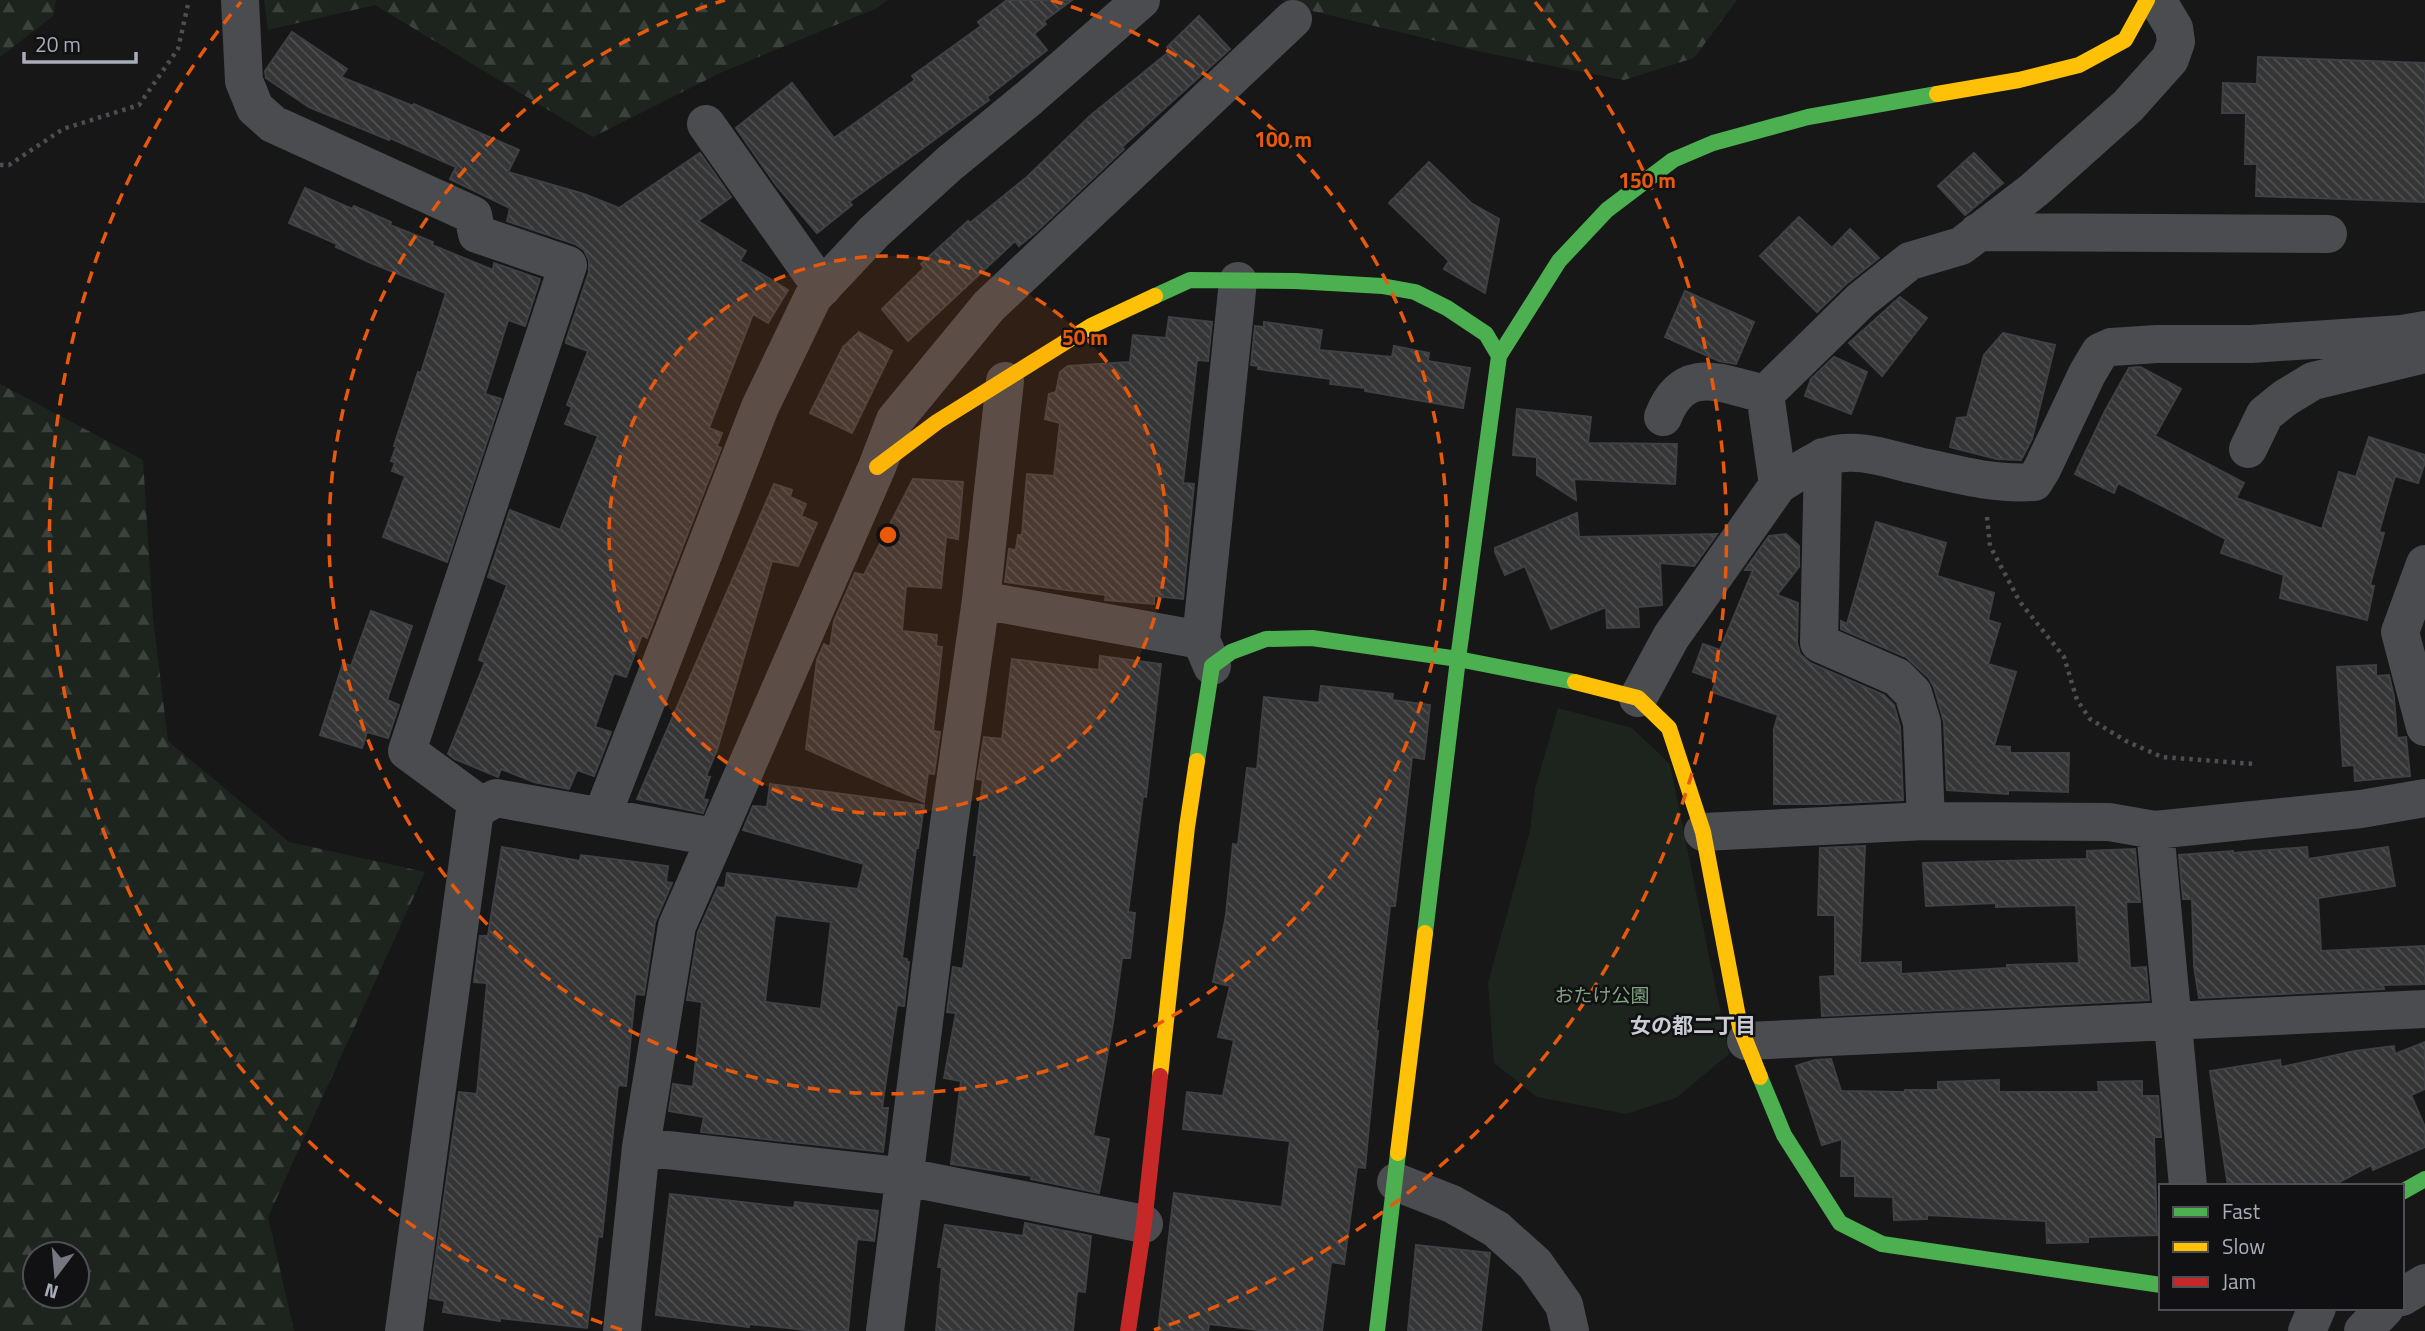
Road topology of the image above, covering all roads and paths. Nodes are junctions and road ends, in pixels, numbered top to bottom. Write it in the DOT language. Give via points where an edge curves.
graph roads {
  1 [pos="189,0"];
  2 [pos="240,0"];
  3 [pos="1141,0"];
  4 [pos="2147,0"];
  5 [pos="2157,0"];
  6 [pos="1293,19"];
  7 [pos="706,124"];
  8 [pos="0,165"];
  9 [pos="1978,232"];
  10 [pos="2328,234"];
  11 [pos="1238,281"];
  12 [pos="822,288"];
  13 [pos="2425,330"];
  14 [pos="2425,355"];
  15 [pos="1499,356"];
  16 [pos="1005,382"];
  17 [pos="1765,394"];
  18 [pos="1662,417"];
  19 [pos="2248,449"];
  20 [pos="1824,457"];
  21 [pos="877,467"];
  22 [pos="1994,481"];
  23 [pos="1778,485"];
  24 [pos="2425,564"];
  25 [pos="981,600"];
  26 [pos="1206,653"];
  27 [pos="1458,660"];
  28 [pos="1639,698"];
  29 [pos="2425,727"];
  30 [pos="2254,764"];
  31 [pos="2423,802"];
  32 [pos="482,806"];
  33 [pos="602,816"];
  34 [pos="1926,821"];
  35 [pos="2155,830"];
  36 [pos="1703,832"];
  37 [pos="714,837"];
  38 [pos="2425,1009"];
  39 [pos="2174,1021"];
  40 [pos="1746,1041"];
  41 [pos="641,1147"];
  42 [pos="906,1177"];
  43 [pos="2425,1179"];
  44 [pos="1396,1182"];
  45 [pos="2188,1184"];
  46 [pos="2404,1191"];
  47 [pos="1144,1224"];
  48 [pos="2425,1283"];
  49 [pos="2159,1285"];
  50 [pos="2404,1296"];
  51 [pos="2316,1310"];
  52 [pos="2383,1310"];
  53 [pos="404,1331"];
  54 [pos="622,1331"];
  55 [pos="885,1331"];
  56 [pos="1128,1331"];
  57 [pos="1377,1331"];
  58 [pos="1570,1331"];
  59 [pos="2307,1331"];
  60 [pos="2363,1331"];
  1 -- 8 [label="path" via="178,49 139,105 63,129 9,165"];
  2 -- 32 [label="street" via="244,80 255,108 273,124 473,215 477,234 568,265 407,751"];
  3 -- 12 [label="street" via="940,171"];
  4 -- 15 [label="street" via="2125,40 2079,65 1808,117 1673,160 1607,210 1559,261"];
  5 -- 9 [label="street" via="2174,28 2176,42 2170,59 2128,106 2034,190"];
  6 -- 21 [label="street" via="989,306 895,419"];
  7 -- 12 [label="street"];
  9 -- 10 [label="street"];
  9 -- 17 [label="street" via="1961,246 1910,261 1861,300"];
  11 -- 15 [label="street" via="1382,286 1415,292 1486,334"];
  11 -- 16 [label="street" via="1190,280 1091,326"];
  11 -- 26 [label="street"];
  12 -- 33 [label="street" via="813,297 760,407"];
  13 -- 22 [label="street" via="2251,344 2111,347 2100,352 2087,374 2034,482"];
  14 -- 19 [label="street" via="2314,382 2265,414"];
  15 -- 27 [label="street"];
  16 -- 21 [label="street" via="937,422"];
  16 -- 25 [label="street"];
  17 -- 18 [label="street" via="1700,381 1679,390"];
  17 -- 23 [label="street"];
  20 -- 22 [label="street" via="1850,452 1873,455"];
  20 -- 23 [label="street"];
  20 -- 34 [label="street" via="1819,643 1897,677 1913,693 1922,723"];
  21 -- 37 [label="street"];
  22 -- 30 [label="path" via="1987,517 1990,546 2020,602 2064,657 2077,700 2090,719 2162,757"];
  23 -- 28 [label="street" via="1671,638"];
  24 -- 29 [label="street" via="2400,632"];
  25 -- 26 [label="street"];
  25 -- 42 [label="street"];
  26 -- 27 [label="street" via="1231,652 1266,639 1312,638"];
  26 -- 47 [label="street"];
  27 -- 28 [label="street"];
  27 -- 44 [label="street"];
  28 -- 36 [label="street" via="1669,728"];
  31 -- 35 [label="street"];
  32 -- 33 [label="street" via="496,798"];
  32 -- 53 [label="street" via="475,810"];
  33 -- 37 [label="street"];
  34 -- 35 [label="street" via="2109,822"];
  34 -- 36 [label="street"];
  35 -- 39 [label="street"];
  36 -- 40 [label="street"];
  37 -- 41 [label="street" via="677,926"];
  38 -- 39 [label="street"];
  39 -- 40 [label="street"];
  39 -- 45 [label="street"];
  40 -- 49 [label="street" via="1784,1135 1840,1223 1882,1244"];
  41 -- 42 [label="street"];
  41 -- 54 [label="street"];
  42 -- 47 [label="street"];
  42 -- 55 [label="street"];
  43 -- 46 [label="street"];
  44 -- 57 [label="street"];
  44 -- 58 [label="street" via="1452,1204 1496,1229 1535,1264 1563,1305"];
  47 -- 56 [label="street"];
  48 -- 50 [label="street"];
  51 -- 59 [label="street"];
  52 -- 60 [label="street"];
}
